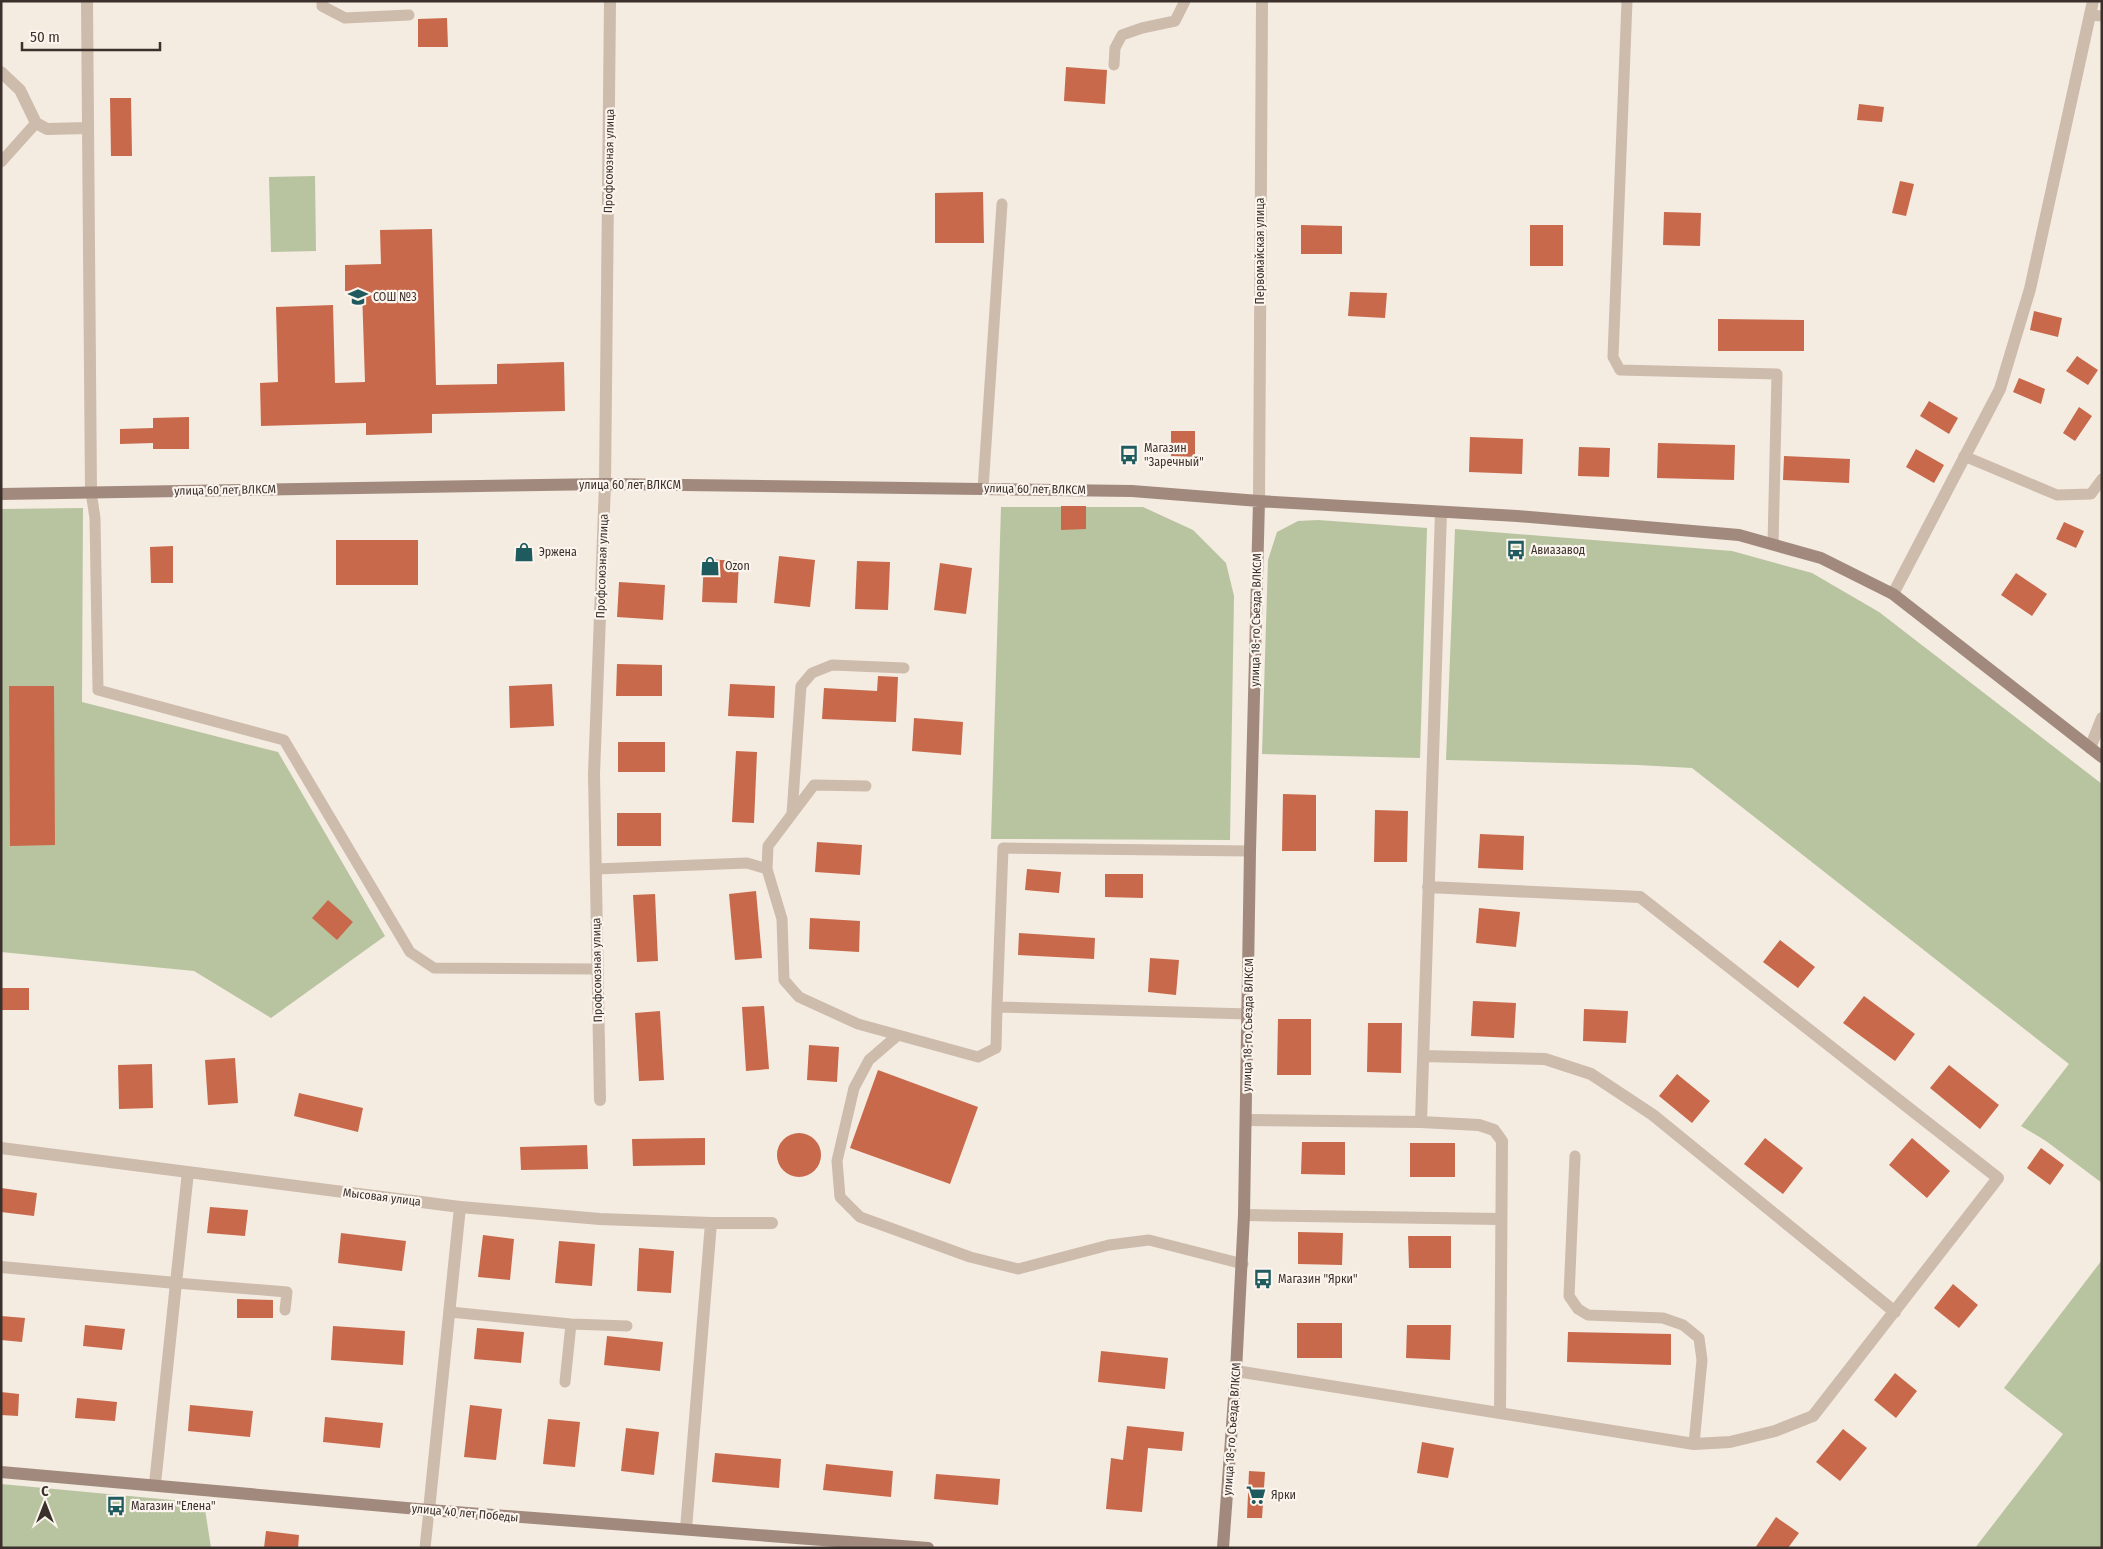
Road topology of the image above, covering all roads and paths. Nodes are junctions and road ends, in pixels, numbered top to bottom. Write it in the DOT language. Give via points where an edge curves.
graph roads {
  1 [pos="87,1"];
  2 [pos="322,1"];
  3 [pos="610,1"];
  4 [pos="1185,1"];
  5 [pos="1262,1"];
  6 [pos="1627,1"];
  7 [pos="2093,1"];
  8 [pos="409,14"];
  9 [pos="2096,16"];
  10 [pos="1114,65"];
  11 [pos="1,72"];
  12 [pos="36,123"];
  13 [pos="88,128"];
  14 [pos="1,162"];
  15 [pos="1002,204"];
  16 [pos="1964,456"];
  17 [pos="2102,480"];
  18 [pos="605,484"];
  19 [pos="983,489"];
  20 [pos="91,492"];
  21 [pos="1,494"];
  22 [pos="1258,501"];
  23 [pos="1441,512"];
  24 [pos="1773,544"];
  25 [pos="1893,594"];
  26 [pos="904,668"];
  27 [pos="2102,718"];
  28 [pos="2090,748"];
  29 [pos="2102,757"];
  30 [pos="866,786"];
  31 [pos="792,814"];
  32 [pos="1250,852"];
  33 [pos="596,869"];
  34 [pos="767,869"];
  35 [pos="1428,887"];
  36 [pos="598,969"];
  37 [pos="997,1008"];
  38 [pos="1249,1014"];
  39 [pos="898,1035"];
  40 [pos="1423,1056"];
  41 [pos="600,1100"];
  42 [pos="1246,1120"];
  43 [pos="1421,1122"];
  44 [pos="1,1148"];
  45 [pos="1575,1156"];
  46 [pos="188,1172"];
  47 [pos="460,1207"];
  48 [pos="1244,1215"];
  49 [pos="1502,1219"];
  50 [pos="711,1223"];
  51 [pos="772,1223"];
  52 [pos="1243,1264"];
  53 [pos="1,1267"];
  54 [pos="176,1283"];
  55 [pos="285,1310"];
  56 [pos="450,1312"];
  57 [pos="1895,1312"];
  58 [pos="571,1324"];
  59 [pos="627,1326"];
  60 [pos="1236,1371"];
  61 [pos="565,1382"];
  62 [pos="1500,1413"];
  63 [pos="1694,1444"];
  64 [pos="1,1472"];
  65 [pos="155,1484"];
  66 [pos="429,1510"];
  67 [pos="686,1530"];
  68 [pos="425,1548"];
  69 [pos="928,1548"];
  70 [pos="1223,1548"];
  1 -- 13 [label="street"];
  2 -- 8 [label="lane" via="322,6 345,18"];
  3 -- 18 [label="street, Профсоюзная улица"];
  4 -- 10 [label="lane" via="1175,21 1122,35 1115,48"];
  5 -- 22 [label="street, Первомайская улица"];
  6 -- 24 [label="lane" via="1613,357 1620,370 1777,374"];
  7 -- 9 [label="street"];
  9 -- 16 [label="street" via="2030,289 2000,389"];
  11 -- 12 [label="street" via="20,90"];
  12 -- 13 [label="street" via="47,129"];
  12 -- 14 [label="lane"];
  13 -- 20 [label="street"];
  15 -- 19 [label="lane"];
  16 -- 17 [label="lane" via="2057,495 2091,494"];
  16 -- 25 [label="street"];
  18 -- 19 [label="street, улица 60 лет ВЛКСМ"];
  18 -- 20 [label="street, улица 60 лет ВЛКСМ"];
  18 -- 33 [label="street, Профсоюзная улица" via="594,774"];
  19 -- 22 [label="street, улица 60 лет ВЛКСМ" via="1132,491"];
  20 -- 21 [label="street, улица 60 лет ВЛКСМ"];
  20 -- 36 [label="lane" via="95,518 98,690 284,740 410,952 434,968"];
  22 -- 23 [label="street, улица 60 лет ВЛКСМ"];
  22 -- 32 [label="street, улица 18-го Съезда ВЛКСМ"];
  23 -- 24 [label="street, улица 60 лет ВЛКСМ" via="1739,535"];
  23 -- 35 [label="street"];
  24 -- 25 [label="street, улица 60 лет ВЛКСМ" via="1821,558"];
  25 -- 28 [label="street, улица 60 лет ВЛКСМ"];
  26 -- 31 [label="lane" via="832,665 812,673 801,686"];
  27 -- 28 [label="street"];
  28 -- 29 [label="street, улица 60 лет ВЛКСМ"];
  30 -- 31 [label="lane" via="814,785"];
  31 -- 34 [label="lane" via="768,846"];
  32 -- 37 [label="lane" via="1003,848"];
  32 -- 38 [label="street, улица 18-го Съезда ВЛКСМ"];
  33 -- 34 [label="lane" via="747,863"];
  33 -- 36 [label="street, Профсоюзная улица"];
  34 -- 39 [label="lane" via="782,919 784,980 799,997 858,1024"];
  35 -- 40 [label="street"];
  35 -- 57 [label="street" via="1640,897 1998,1178"];
  36 -- 41 [label="street, Профсоюзная улица"];
  37 -- 38 [label="lane"];
  37 -- 39 [label="lane" via="996,1048 978,1057"];
  38 -- 42 [label="street, улица 18-го Съезда ВЛКСМ"];
  39 -- 52 [label="lane" via="869,1060 854,1088 837,1161 840,1197 860,1217 970,1257 1018,1269 1109,1245 1149,1240"];
  40 -- 43 [label="street"];
  40 -- 57 [label="street" via="1544,1058 1591,1074 1653,1115"];
  42 -- 43 [label="street"];
  42 -- 48 [label="street, улица 18-го Съезда ВЛКСМ"];
  43 -- 49 [label="street" via="1479,1124 1494,1130 1502,1141"];
  44 -- 46 [label="street, Мысовая улица"];
  45 -- 63 [label="lane" via="1569,1296 1578,1309 1588,1315 1664,1318 1683,1324 1699,1338 1702,1360"];
  46 -- 47 [label="street, Мысовая улица"];
  46 -- 54 [label="street"];
  47 -- 50 [label="street, Мысовая улица" via="600,1219"];
  47 -- 56 [label="street"];
  48 -- 49 [label="street"];
  48 -- 52 [label="street, улица 18-го Съезда ВЛКСМ"];
  49 -- 62 [label="street"];
  50 -- 51 [label="street, Мысовая улица"];
  50 -- 67 [label="street"];
  52 -- 60 [label="street, улица 18-го Съезда ВЛКСМ"];
  53 -- 54 [label="street"];
  54 -- 55 [label="lane" via="287,1292"];
  54 -- 65 [label="street"];
  56 -- 58 [label="lane"];
  56 -- 66 [label="street"];
  57 -- 63 [label="street" via="1813,1416 1775,1431 1730,1442"];
  58 -- 59 [label="lane"];
  58 -- 61 [label="lane"];
  60 -- 62 [label="street"];
  60 -- 70 [label="street, улица 18-го Съезда ВЛКСМ"];
  62 -- 63 [label="street"];
  64 -- 65 [label="street, улица 40 лет Победы"];
  65 -- 66 [label="street, улица 40 лет Победы"];
  66 -- 67 [label="street, улица 40 лет Победы"];
  66 -- 68 [label="lane"];
  67 -- 69 [label="street, улица 40 лет Победы"];
}
